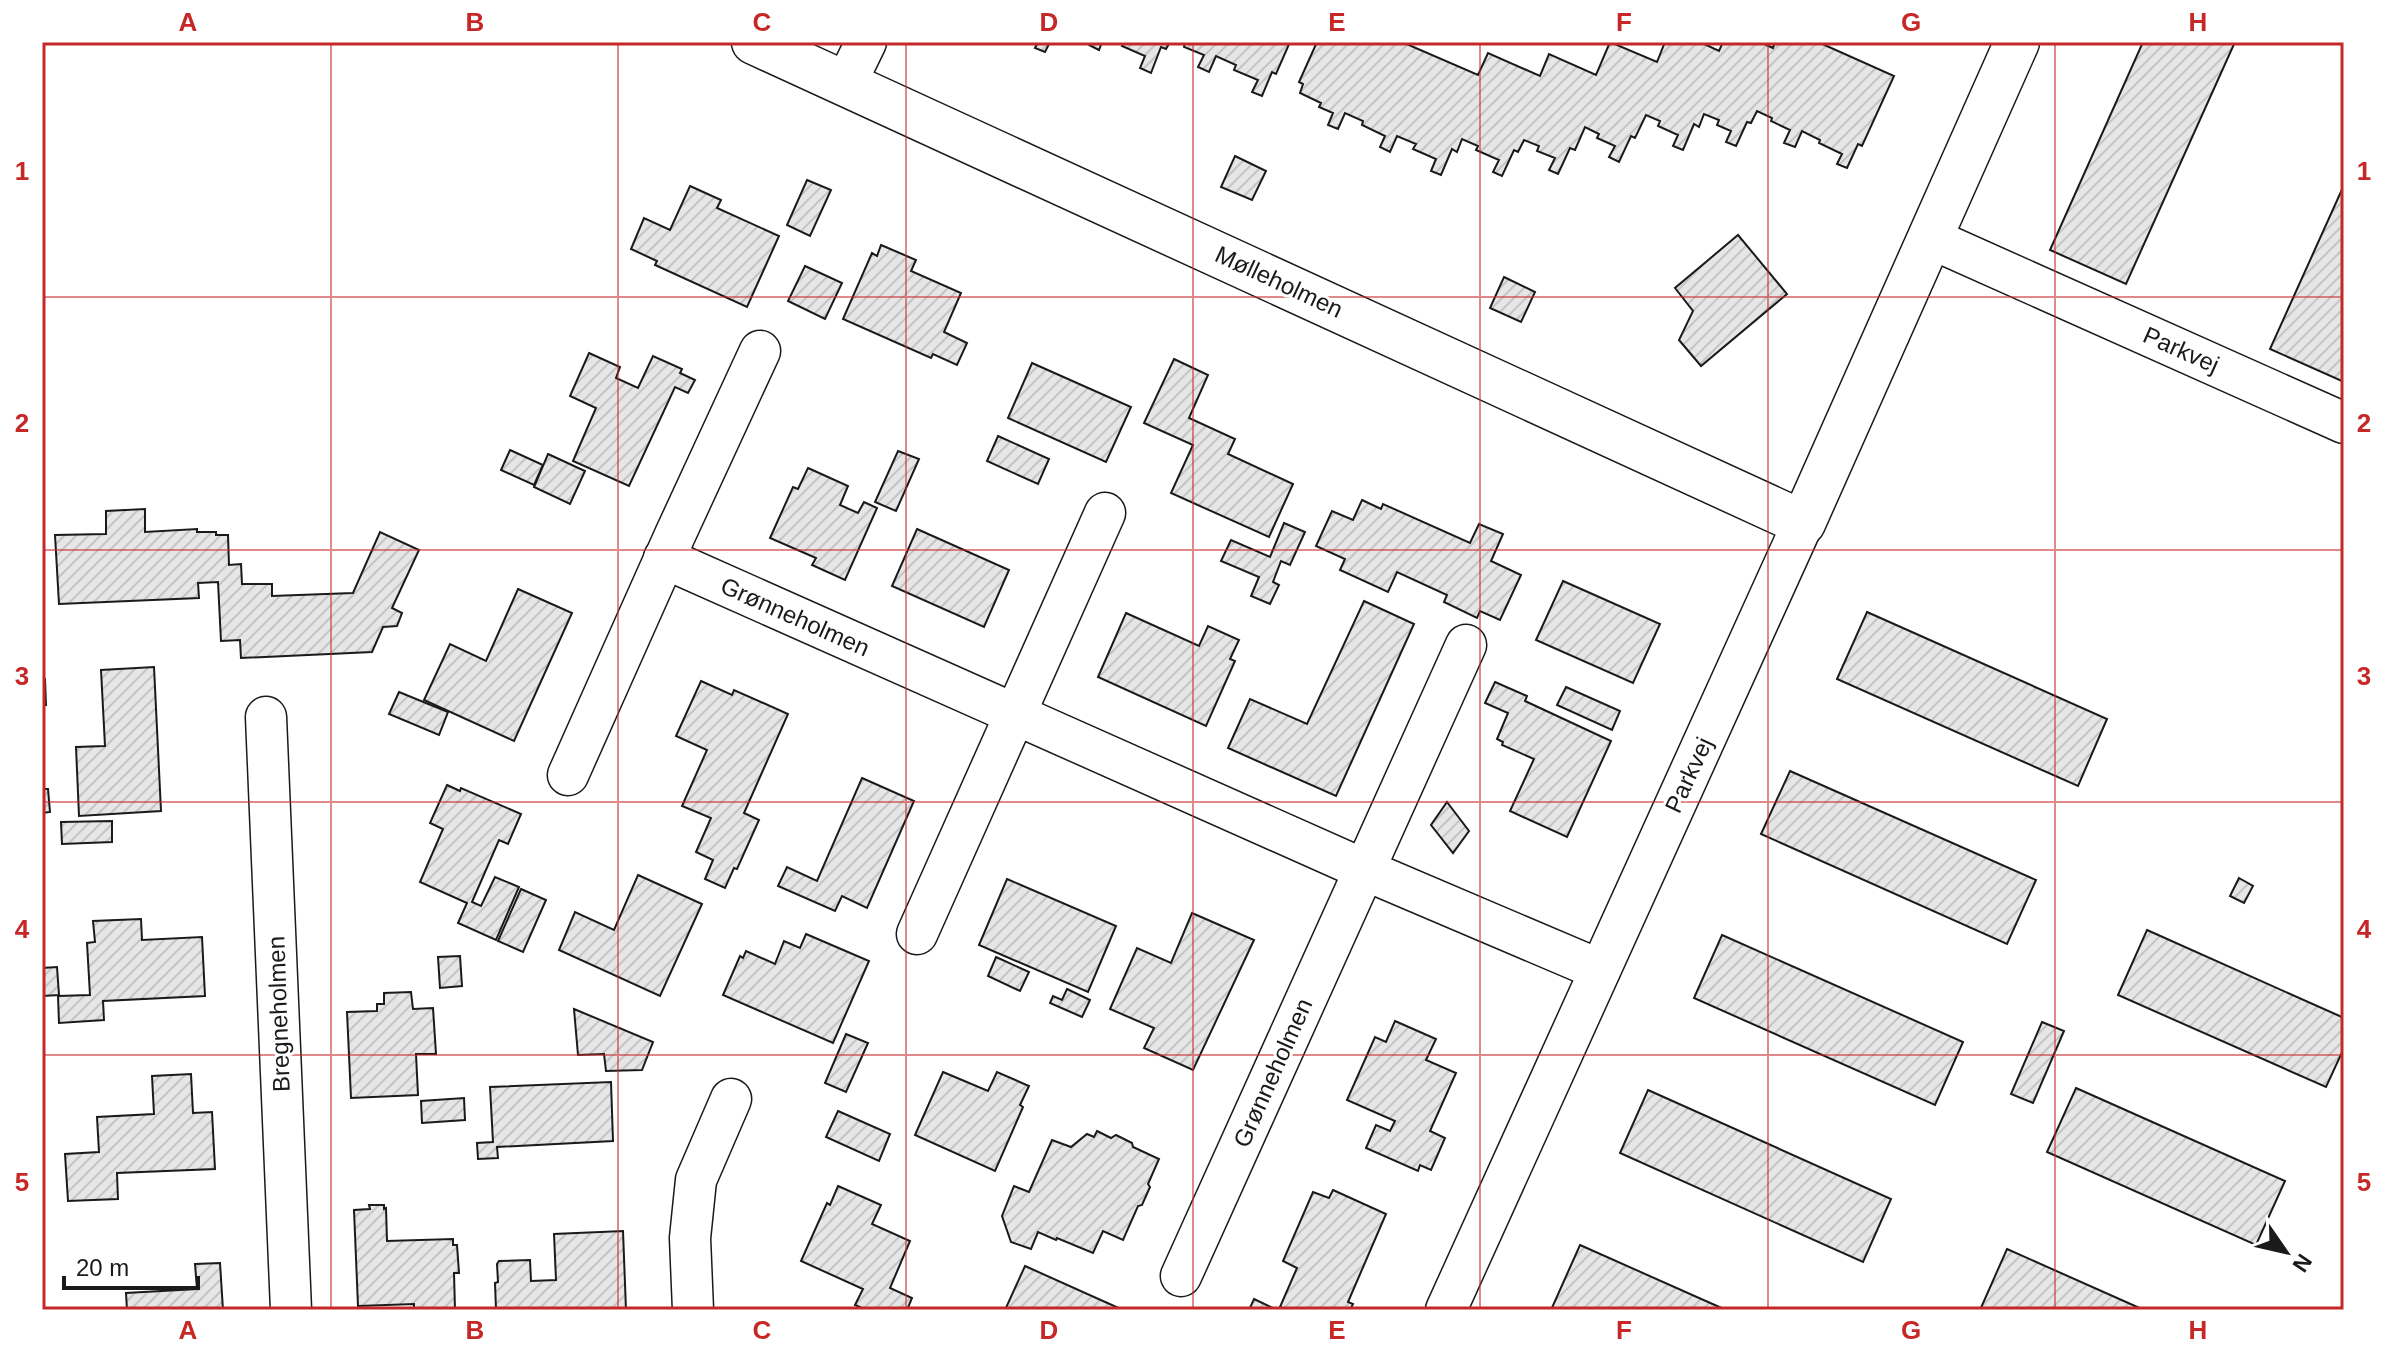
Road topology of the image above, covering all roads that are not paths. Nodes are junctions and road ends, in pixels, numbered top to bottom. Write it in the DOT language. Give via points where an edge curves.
graph roads {
  1 [pos="754,42"];
  2 [pos="866,42"];
  3 [pos="2017,42"];
  4 [pos="846,83"];
  5 [pos="1930,238"];
  6 [pos="760,351"];
  7 [pos="2344,423"];
  8 [pos="1105,513"];
  9 [pos="1803,523"];
  10 [pos="664,558"];
  11 [pos="1466,645"];
  12 [pos="1014,714"];
  13 [pos="266,717"];
  14 [pos="568,775"];
  15 [pos="1365,870"];
  16 [pos="917,934"];
  17 [pos="1600,970"];
  18 [pos="731,1099"];
  19 [pos="1181,1276"];
  20 [pos="291,1310"];
  21 [pos="693,1310"];
  22 [pos="1446,1310"];
  1 -- 4 [label="street, Mølleholmen"];
  2 -- 4 [label="street"];
  3 -- 5 [label="street, Parkvej"];
  4 -- 9 [label="street, Mølleholmen"];
  5 -- 7 [label="street, Parkvej"];
  5 -- 9 [label="street, Parkvej"];
  6 -- 10 [label="street"];
  8 -- 12 [label="street"];
  9 -- 17 [label="street, Parkvej"];
  10 -- 12 [label="street, Grønneholmen"];
  10 -- 14 [label="street"];
  11 -- 15 [label="street, Grønneholmen"];
  12 -- 15 [label="street, Grønneholmen"];
  12 -- 16 [label="street"];
  13 -- 20 [label="street, Bregneholmen"];
  15 -- 17 [label="street, Grønneholmen"];
  15 -- 19 [label="street, Grønneholmen"];
  17 -- 22 [label="street, Parkvej"];
  18 -- 21 [label="street" via="696,1180 690,1238"];
}
